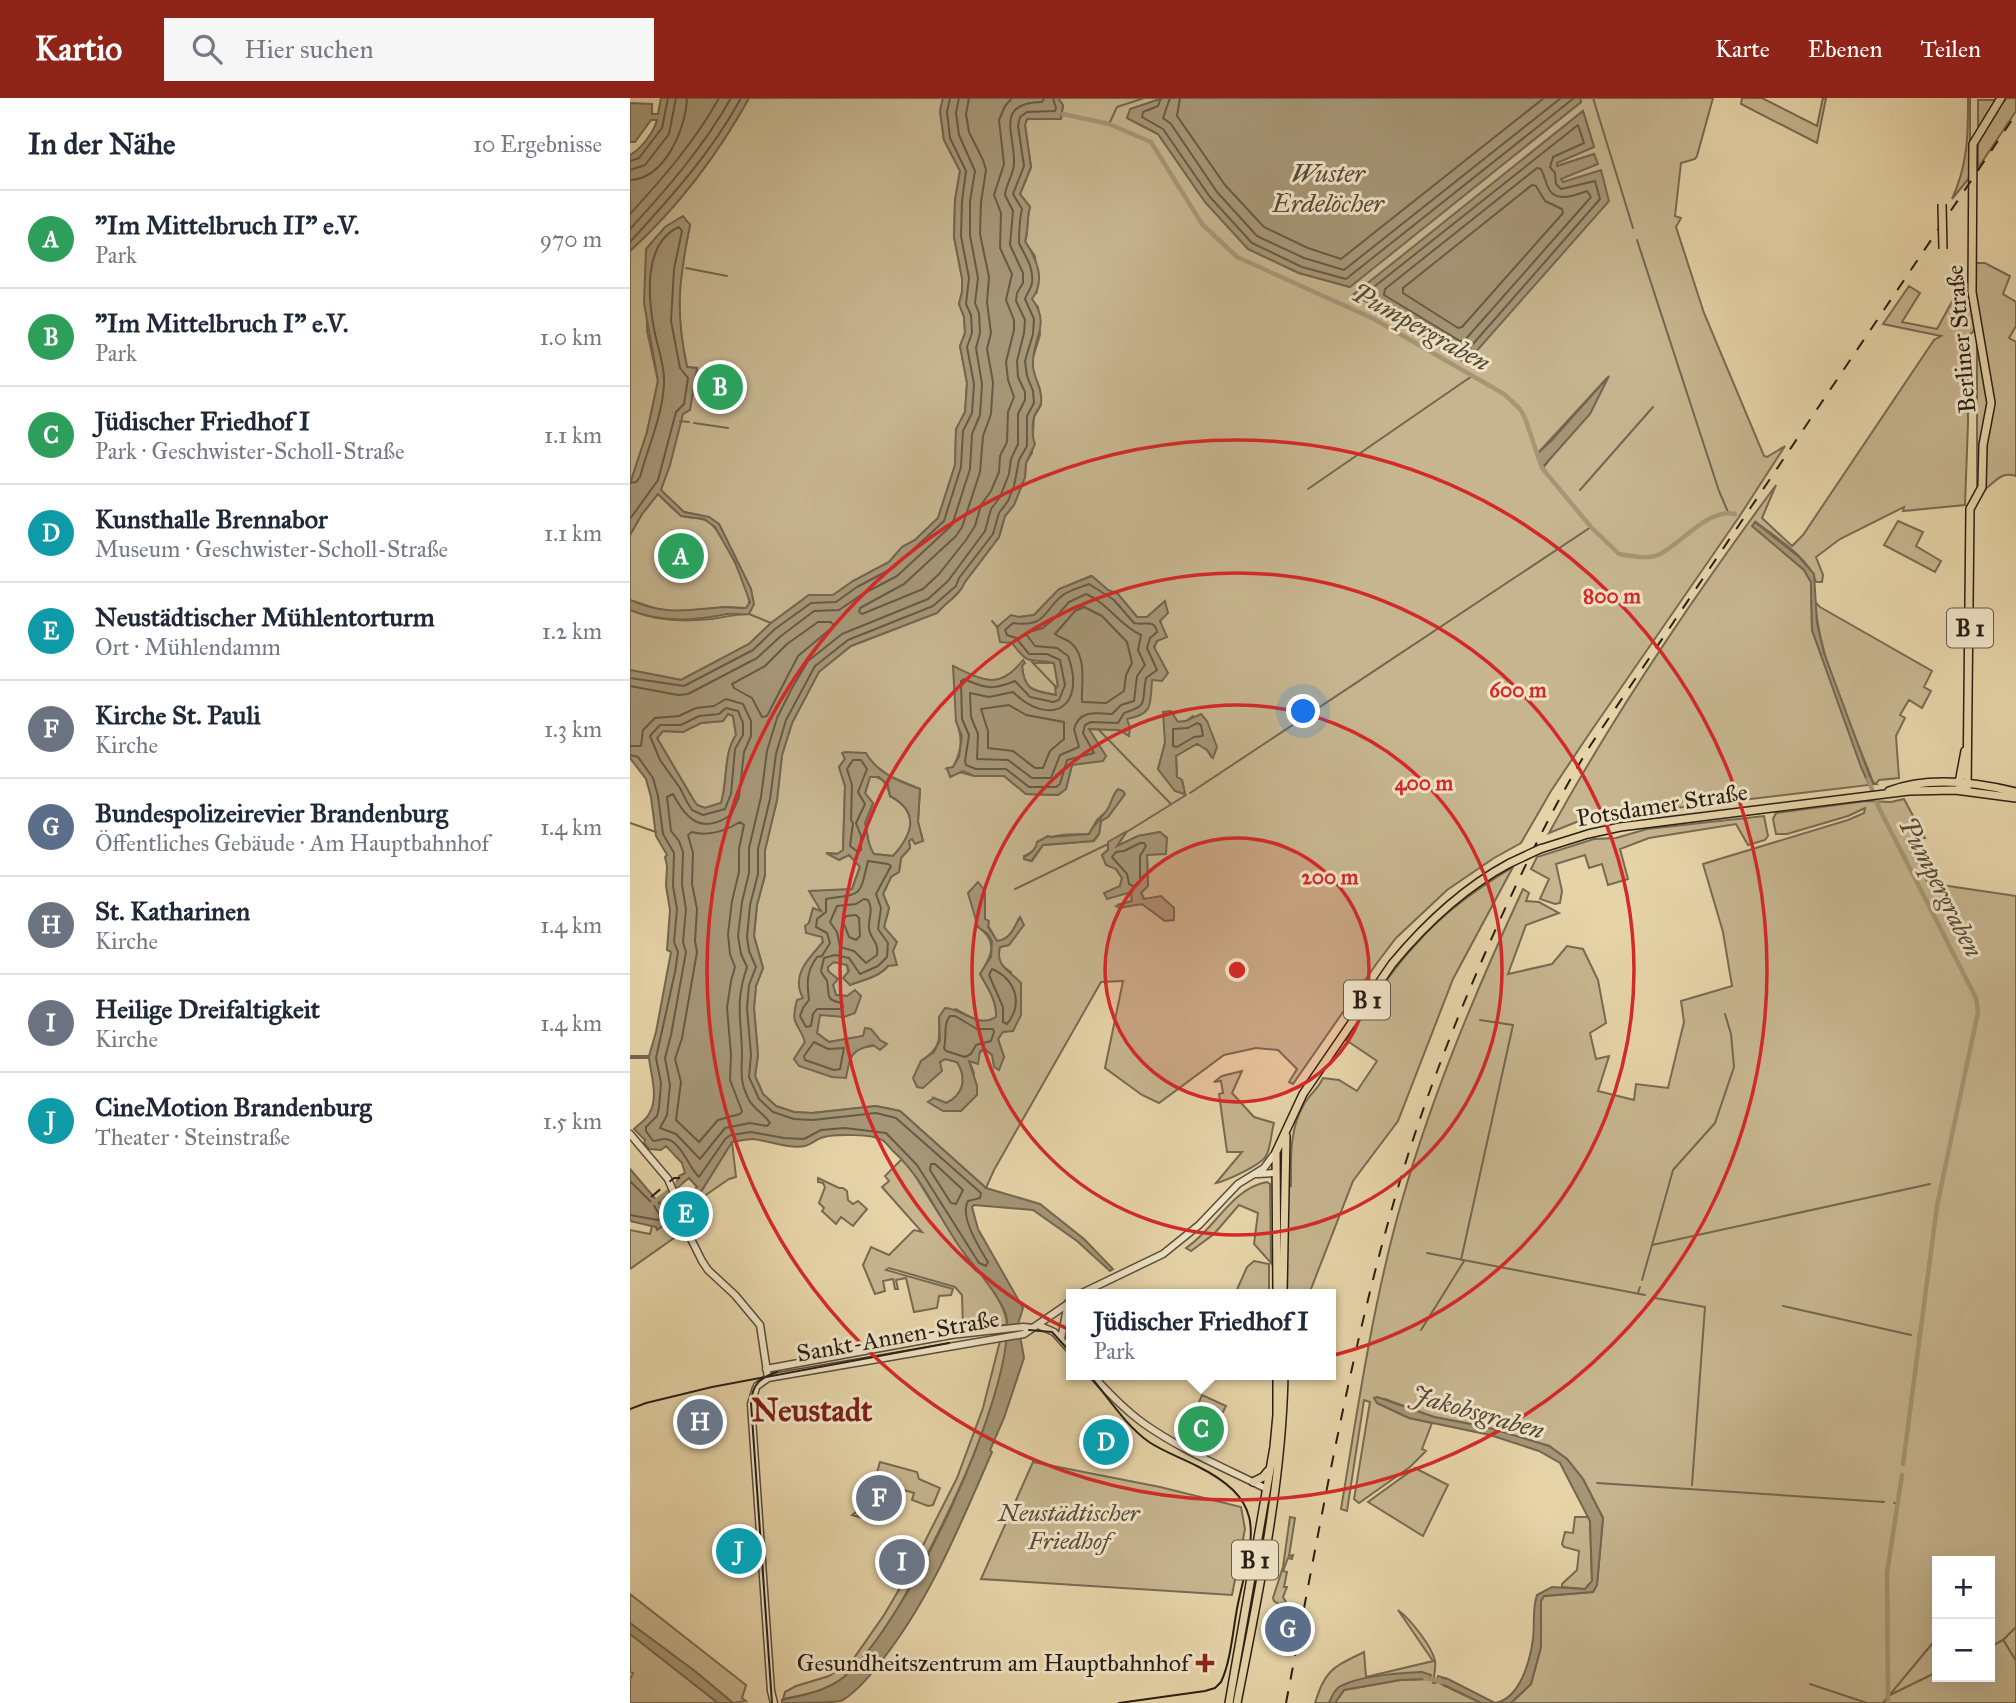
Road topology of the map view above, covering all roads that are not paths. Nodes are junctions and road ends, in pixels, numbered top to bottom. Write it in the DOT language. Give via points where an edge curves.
graph roads {
  1 [pos="2001,98"];
  2 [pos="1942,204"];
  3 [pos="1943,249"];
  4 [pos="1964,787"];
  5 [pos="2016,792"];
  6 [pos="2016,798"];
  7 [pos="1288,1125"];
  8 [pos="630,1134"];
  9 [pos="1276,1152"];
  10 [pos="1280,1173"];
  11 [pos="1253,1174"];
  12 [pos="1090,1289"];
  13 [pos="1277,1289"];
  14 [pos="1283,1289"];
  15 [pos="1066,1305"];
  16 [pos="1066,1318"];
  17 [pos="1035,1327"];
  18 [pos="1004,1333"];
  19 [pos="1061,1339"];
  20 [pos="1066,1345"];
  21 [pos="766,1369"];
  22 [pos="768,1378"];
  23 [pos="1097,1380"];
  24 [pos="1277,1380"];
  25 [pos="1284,1380"];
  26 [pos="1271,1464"];
  27 [pos="1253,1482"];
  28 [pos="1271,1491"];
  29 [pos="774,1702"];
  30 [pos="1229,1703"];
  31 [pos="1237,1703"];
  1 -- 4 [label="main road, Berliner Straße / B 1" via="1973,144 1972,292 1991,403 1983,444 1982,490 1970,509"];
  2 -- 3 [label="main road, bridge"];
  4 -- 5 [label="main road"];
  4 -- 6 [label="main road"];
  4 -- 7 [label="main road, Potsdamer Straße / B 1, bridge" via="1620,827 1540,849 1510,863 1453,900 1410,942 1303,1094"];
  7 -- 9 [label="main road, Potsdamer Straße / B 1"];
  7 -- 10 [label="main road, Potsdamer Straße / B 1"];
  8 -- 21 [label="street" via="670,1183 677,1211 708,1270 760,1325"];
  9 -- 10 [label="main road, Potsdamer Straße / B 1"];
  9 -- 11 [label="street"];
  10 -- 11 [label="street"];
  10 -- 13 [label="main road, B 1"];
  10 -- 14 [label="main road"];
  11 -- 12 [label="street" via="1163,1254"];
  15 -- 17 [label="street"];
  16 -- 19 [label="street"];
  17 -- 18 [label="street, Sankt-Annen-Straße"];
  17 -- 19 [label="street" via="1052,1330"];
  18 -- 21 [label="street, Sankt-Annen-Straße" via="951,1335"];
  18 -- 22 [label="street, Sankt-Annen-Straße"];
  19 -- 20 [label="street"];
  21 -- 22 [label="street"];
  22 -- 29 [label="street" via="756,1387 751,1405"];
  23 -- 27 [label="street" via="1143,1423"];
  24 -- 26 [label="main road, B 1"];
  25 -- 28 [label="main road, B 1" via="1283,1425"];
  26 -- 27 [label="main road" via="1266,1475"];
  26 -- 28 [label="main road, B 1"];
  27 -- 28 [label="street"];
  28 -- 30 [label="main road, B 1"];
  28 -- 31 [label="main road, B 1"];
}
